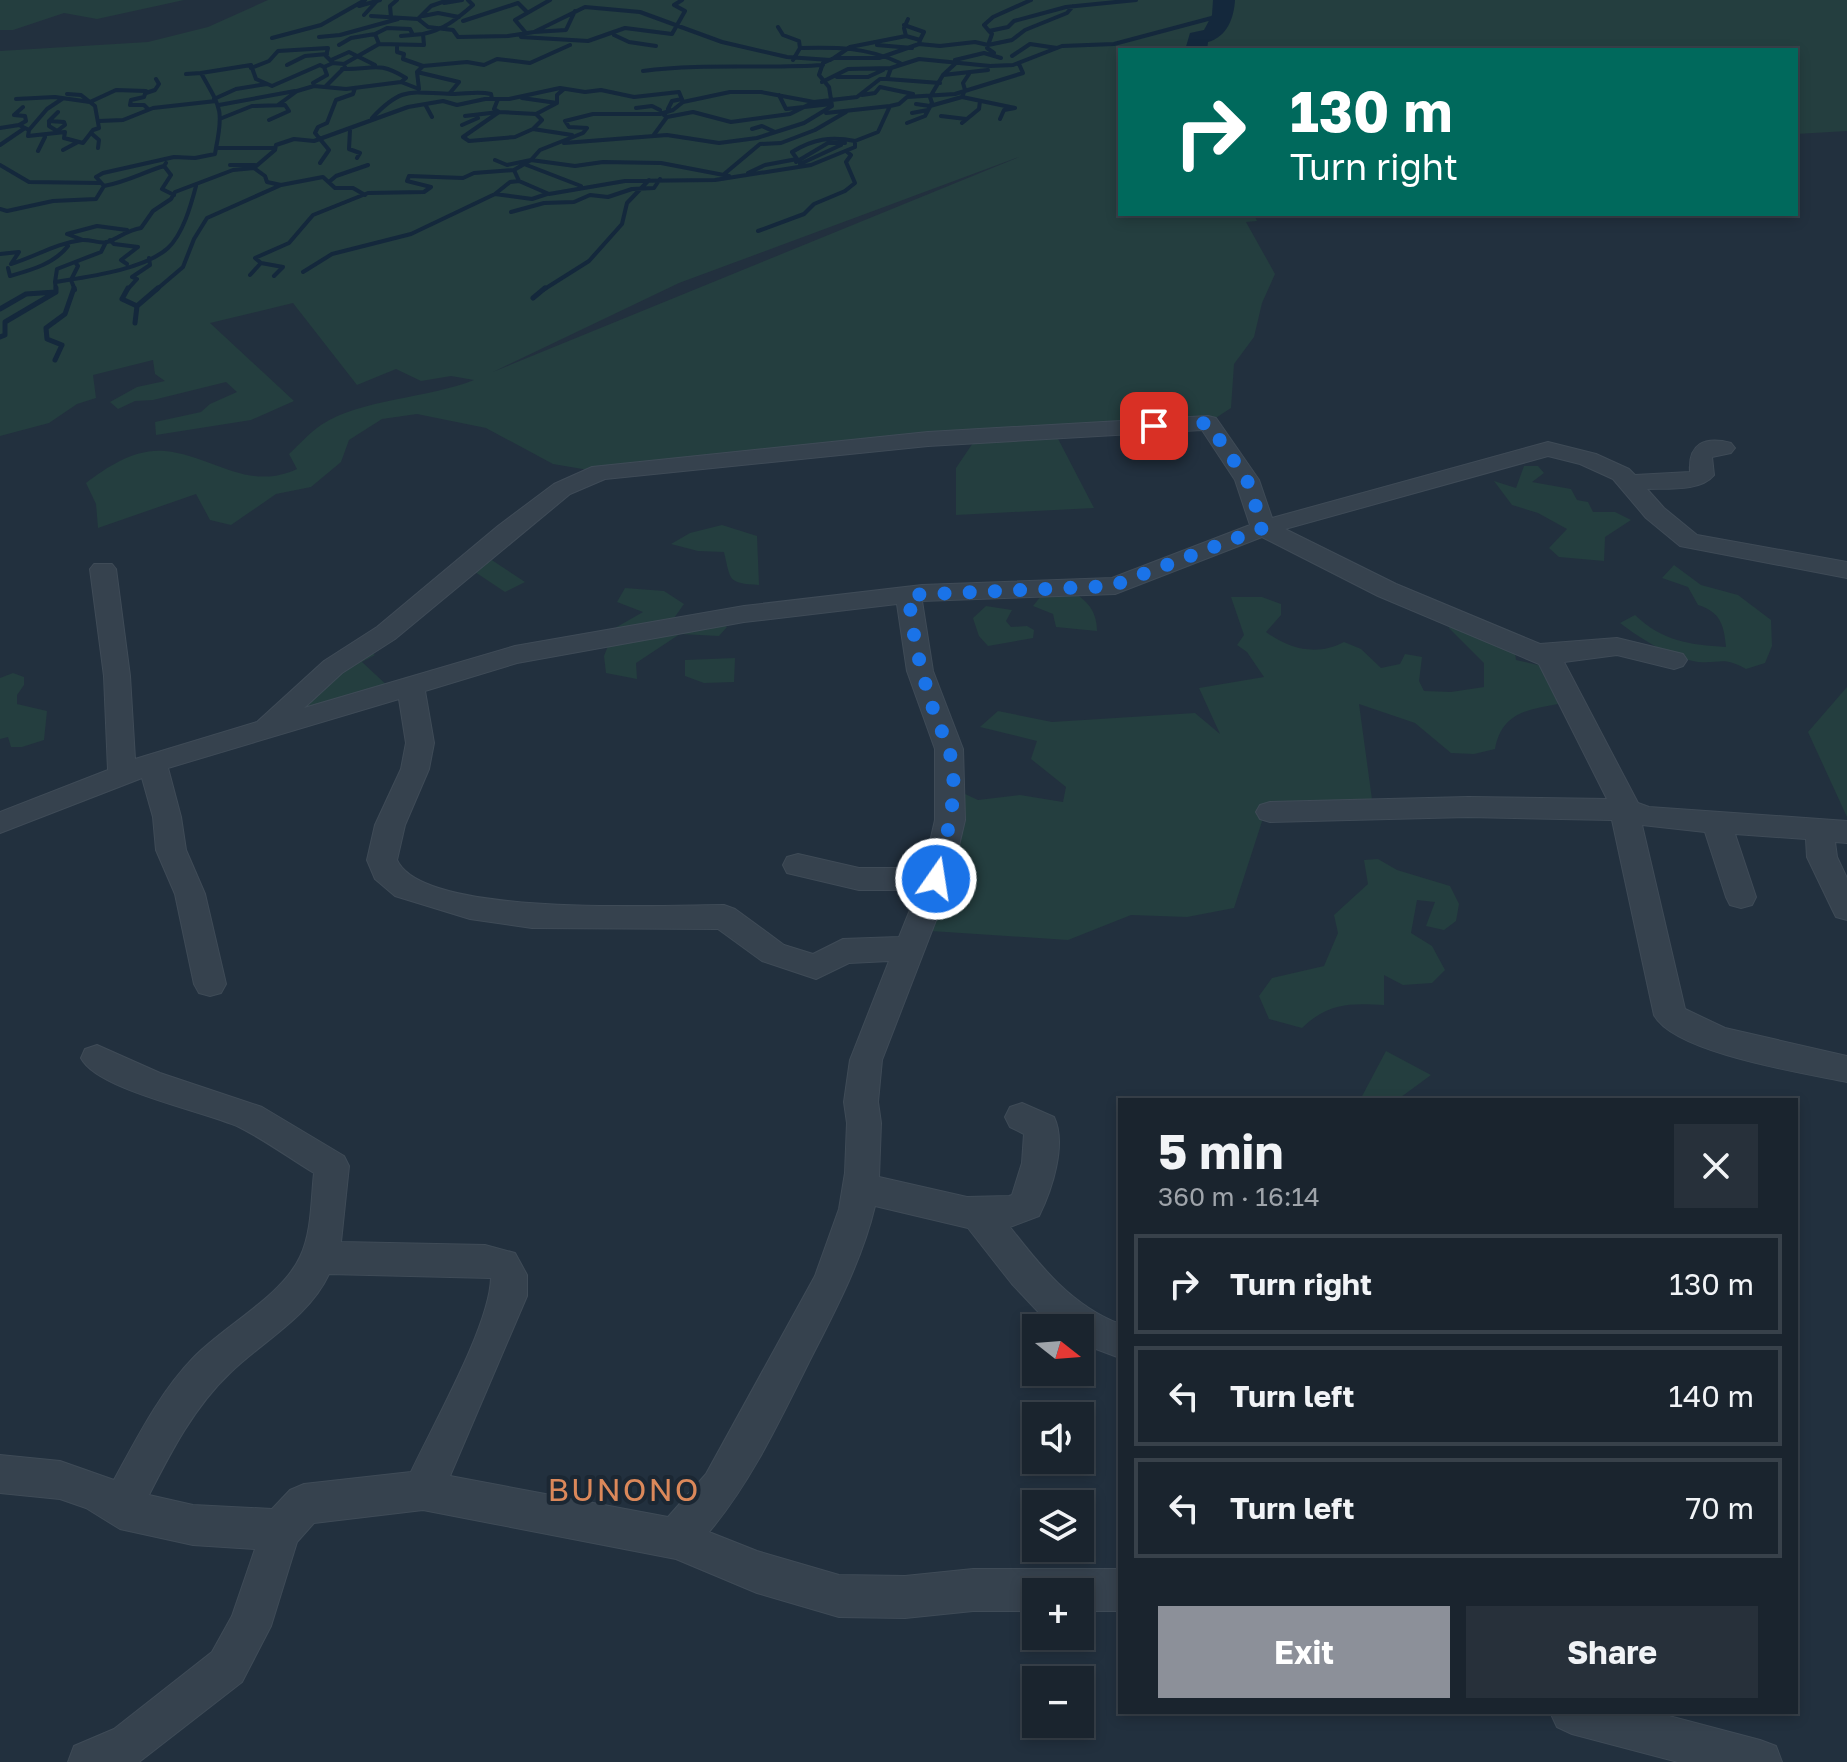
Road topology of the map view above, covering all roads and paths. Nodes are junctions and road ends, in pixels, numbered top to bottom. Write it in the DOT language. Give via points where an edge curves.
graph roads {
  1 [pos="1723,448"];
  2 [pos="1628,483"];
  3 [pos="1263,528"];
  4 [pos="103,569"];
  5 [pos="1847,570"];
  6 [pos="909,595"];
  7 [pos="1540,653"];
  8 [pos="1674,660"];
  9 [pos="411,687"];
  10 [pos="265,728"];
  11 [pos="152,763"];
  12 [pos="122,775"];
  13 [pos="1627,810"];
  14 [pos="1270,812"];
  15 [pos="0,823"];
  16 [pos="1717,823"];
  17 [pos="1833,830"];
  18 [pos="798,865"];
  19 [pos="936,879"];
  20 [pos="1741,897"];
  21 [pos="1847,909"];
  22 [pos="910,948"];
  23 [pos="210,984"];
  24 [pos="97,1058"];
  25 [pos="1847,1069"];
  26 [pos="1022,1117"];
  27 [pos="860,1187"];
  28 [pos="979,1215"];
  29 [pos="319,1258"];
  30 [pos="1118,1340"];
  31 [pos="0,1474"];
  32 [pos="423,1490"];
  33 [pos="120,1509"];
  34 [pos="281,1530"];
  35 [pos="676,1539"];
  36 [pos="1118,1590"];
  37 [pos="1578,1714"];
  38 [pos="1717,1758"];
  39 [pos="90,1762"];
  40 [pos="1760,1762"];
  1 -- 2 [label="street" via="1700,455 1702,475 1695,479"];
  2 -- 3 [label="street" via="1599,463 1548,449"];
  2 -- 5 [label="street" via="1689,541"];
  3 -- 6 [label="street" via="1112,586"];
  3 -- 7 [label="street" via="1387,590"];
  3 -- 10 [label="street" via="1247,480 1208,423 928,439 600,472 562,489 507,531 386,633 333,667"];
  4 -- 12 [label="street" via="117,676"];
  6 -- 9 [label="street" via="744,614 515,655"];
  6 -- 19 [label="street" via="920,671 951,766 950,820"];
  7 -- 8 [label="street" via="1637,648"];
  7 -- 13 [label="street" via="1551,661"];
  9 -- 10 [label="street"];
  9 -- 22 [label="street" via="420,743 382,860 386,871 406,888 470,908 532,916 724,917 773,953 816,967 843,951"];
  10 -- 11 [label="street"];
  11 -- 12 [label="street"];
  11 -- 23 [label="street"];
  12 -- 15 [label="street"];
  13 -- 14 [label="street"];
  13 -- 16 [label="street"];
  13 -- 25 [label="street" via="1675,1022 1709,1036"];
  16 -- 17 [label="street"];
  16 -- 20 [label="street"];
  17 -- 21 [label="street" via="1822,857"];
  18 -- 19 [label="street" via="859,879"];
  19 -- 22 [label="street"];
  22 -- 27 [label="street" via="866,1060"];
  24 -- 29 [label="street" via="149,1083 250,1117 332,1166"];
  26 -- 28 [label="street" via="1042,1127 1027,1205"];
  27 -- 28 [label="street"];
  27 -- 35 [label="street" via="846,1244 809,1326 720,1488"];
  28 -- 30 [label="street" via="1056,1309 1093,1334"];
  29 -- 32 [label="street" via="485,1261 502,1264 509,1275 509,1296 495,1333"];
  29 -- 33 [label="street" via="299,1289 201,1377 162,1432"];
  31 -- 33 [label="street" via="60,1480 98,1493"];
  32 -- 34 [label="street" via="304,1504"];
  32 -- 35 [label="street"];
  33 -- 34 [label="street" via="193,1525"];
  34 -- 39 [label="street" via="250,1626 227,1667 129,1744"];
  35 -- 36 [label="street" via="757,1572 839,1596"];
  37 -- 38 [label="street"];
  38 -- 40 [label="street"];
}
